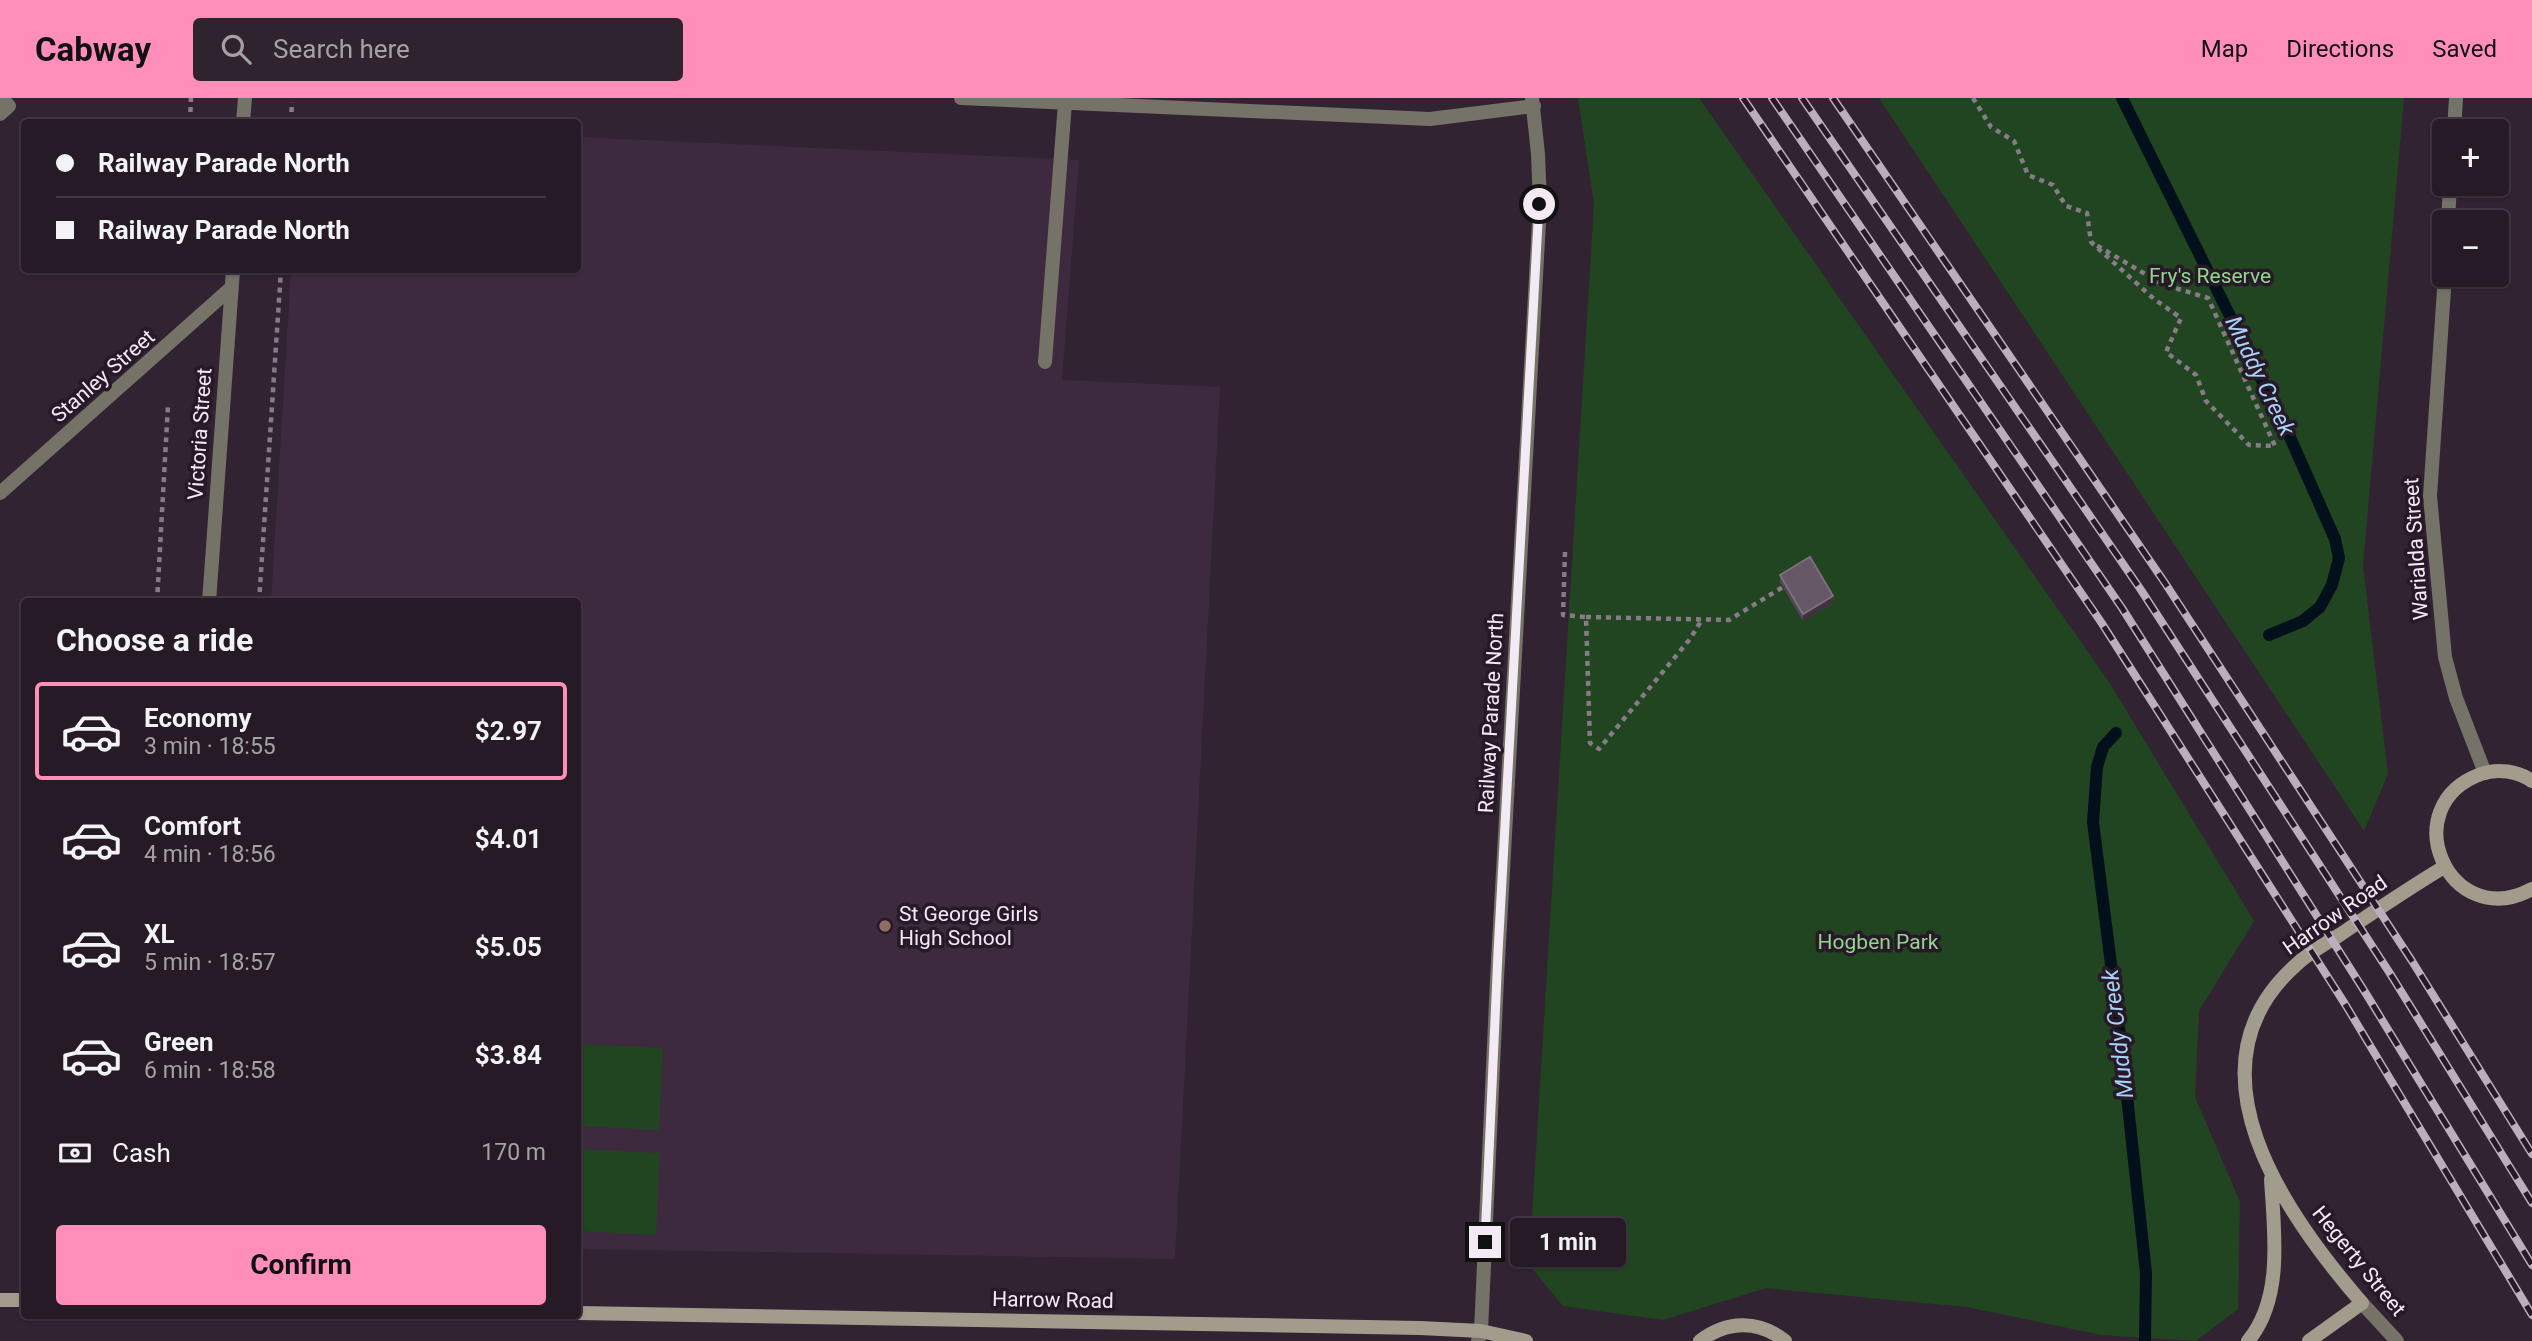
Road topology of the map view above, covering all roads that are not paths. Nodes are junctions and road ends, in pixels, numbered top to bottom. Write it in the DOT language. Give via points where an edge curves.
graph roads {
  1 [pos="2,98"];
  2 [pos="245,98"];
  3 [pos="961,98"];
  4 [pos="2456,98"];
  5 [pos="1533,102"];
  6 [pos="1065,103"];
  7 [pos="0,114"];
  8 [pos="243,119"];
  9 [pos="2455,119"];
  10 [pos="233,273"];
  11 [pos="2444,287"];
  12 [pos="231,288"];
  13 [pos="1045,362"];
  14 [pos="0,494"];
  15 [pos="209,598"];
  16 [pos="2485,773"];
  17 [pos="2532,781"];
  18 [pos="2444,867"];
  19 [pos="2532,889"];
  20 [pos="2246,1048"];
  21 [pos="2271,1174"];
  22 [pos="0,1300"];
  23 [pos="21,1300"];
  24 [pos="2362,1303"];
  25 [pos="581,1313"];
  26 [pos="1479,1336"];
  27 [pos="1526,1341"];
  28 [pos="1700,1341"];
  29 [pos="1785,1341"];
  30 [pos="2248,1341"];
  31 [pos="2309,1341"];
  32 [pos="2397,1341"];
  1 -- 7 [label="street" via="9,106"];
  2 -- 8 [label="street"];
  3 -- 6 [label="street"];
  4 -- 9 [label="street"];
  5 -- 6 [label="street" via="1430,119"];
  5 -- 26 [label="street, Railway Parade North" via="1539,204"];
  6 -- 13 [label="street"];
  10 -- 12 [label="street, Victoria Street"];
  11 -- 16 [label="street, Warialda Street" via="2430,496 2445,657"];
  12 -- 14 [label="street, Stanley Street"];
  12 -- 15 [label="street, Victoria Street"];
  16 -- 17 [label="main road" via="2507,771"];
  16 -- 18 [label="main road" via="2451,792 2441,809 2436,838"];
  18 -- 19 [label="main road" via="2453,879 2478,895 2507,898"];
  18 -- 20 [label="main road, Harrow Road" via="2297,964 2267,999"];
  20 -- 21 [label="main road, Hegerty Street" via="2247,1101"];
  21 -- 24 [label="main road, Hegerty Street" via="2303,1231"];
  21 -- 30 [label="main road" via="2272,1281 2266,1308"];
  22 -- 23 [label="main road"];
  24 -- 31 [label="main road"];
  24 -- 32 [label="street, Hegerty Street"];
  25 -- 26 [label="main road, Harrow Road" via="1420,1328"];
  26 -- 27 [label="main road, Harrow Road"];
  28 -- 29 [label="main road" via="1711,1332 1748,1324"];
}
